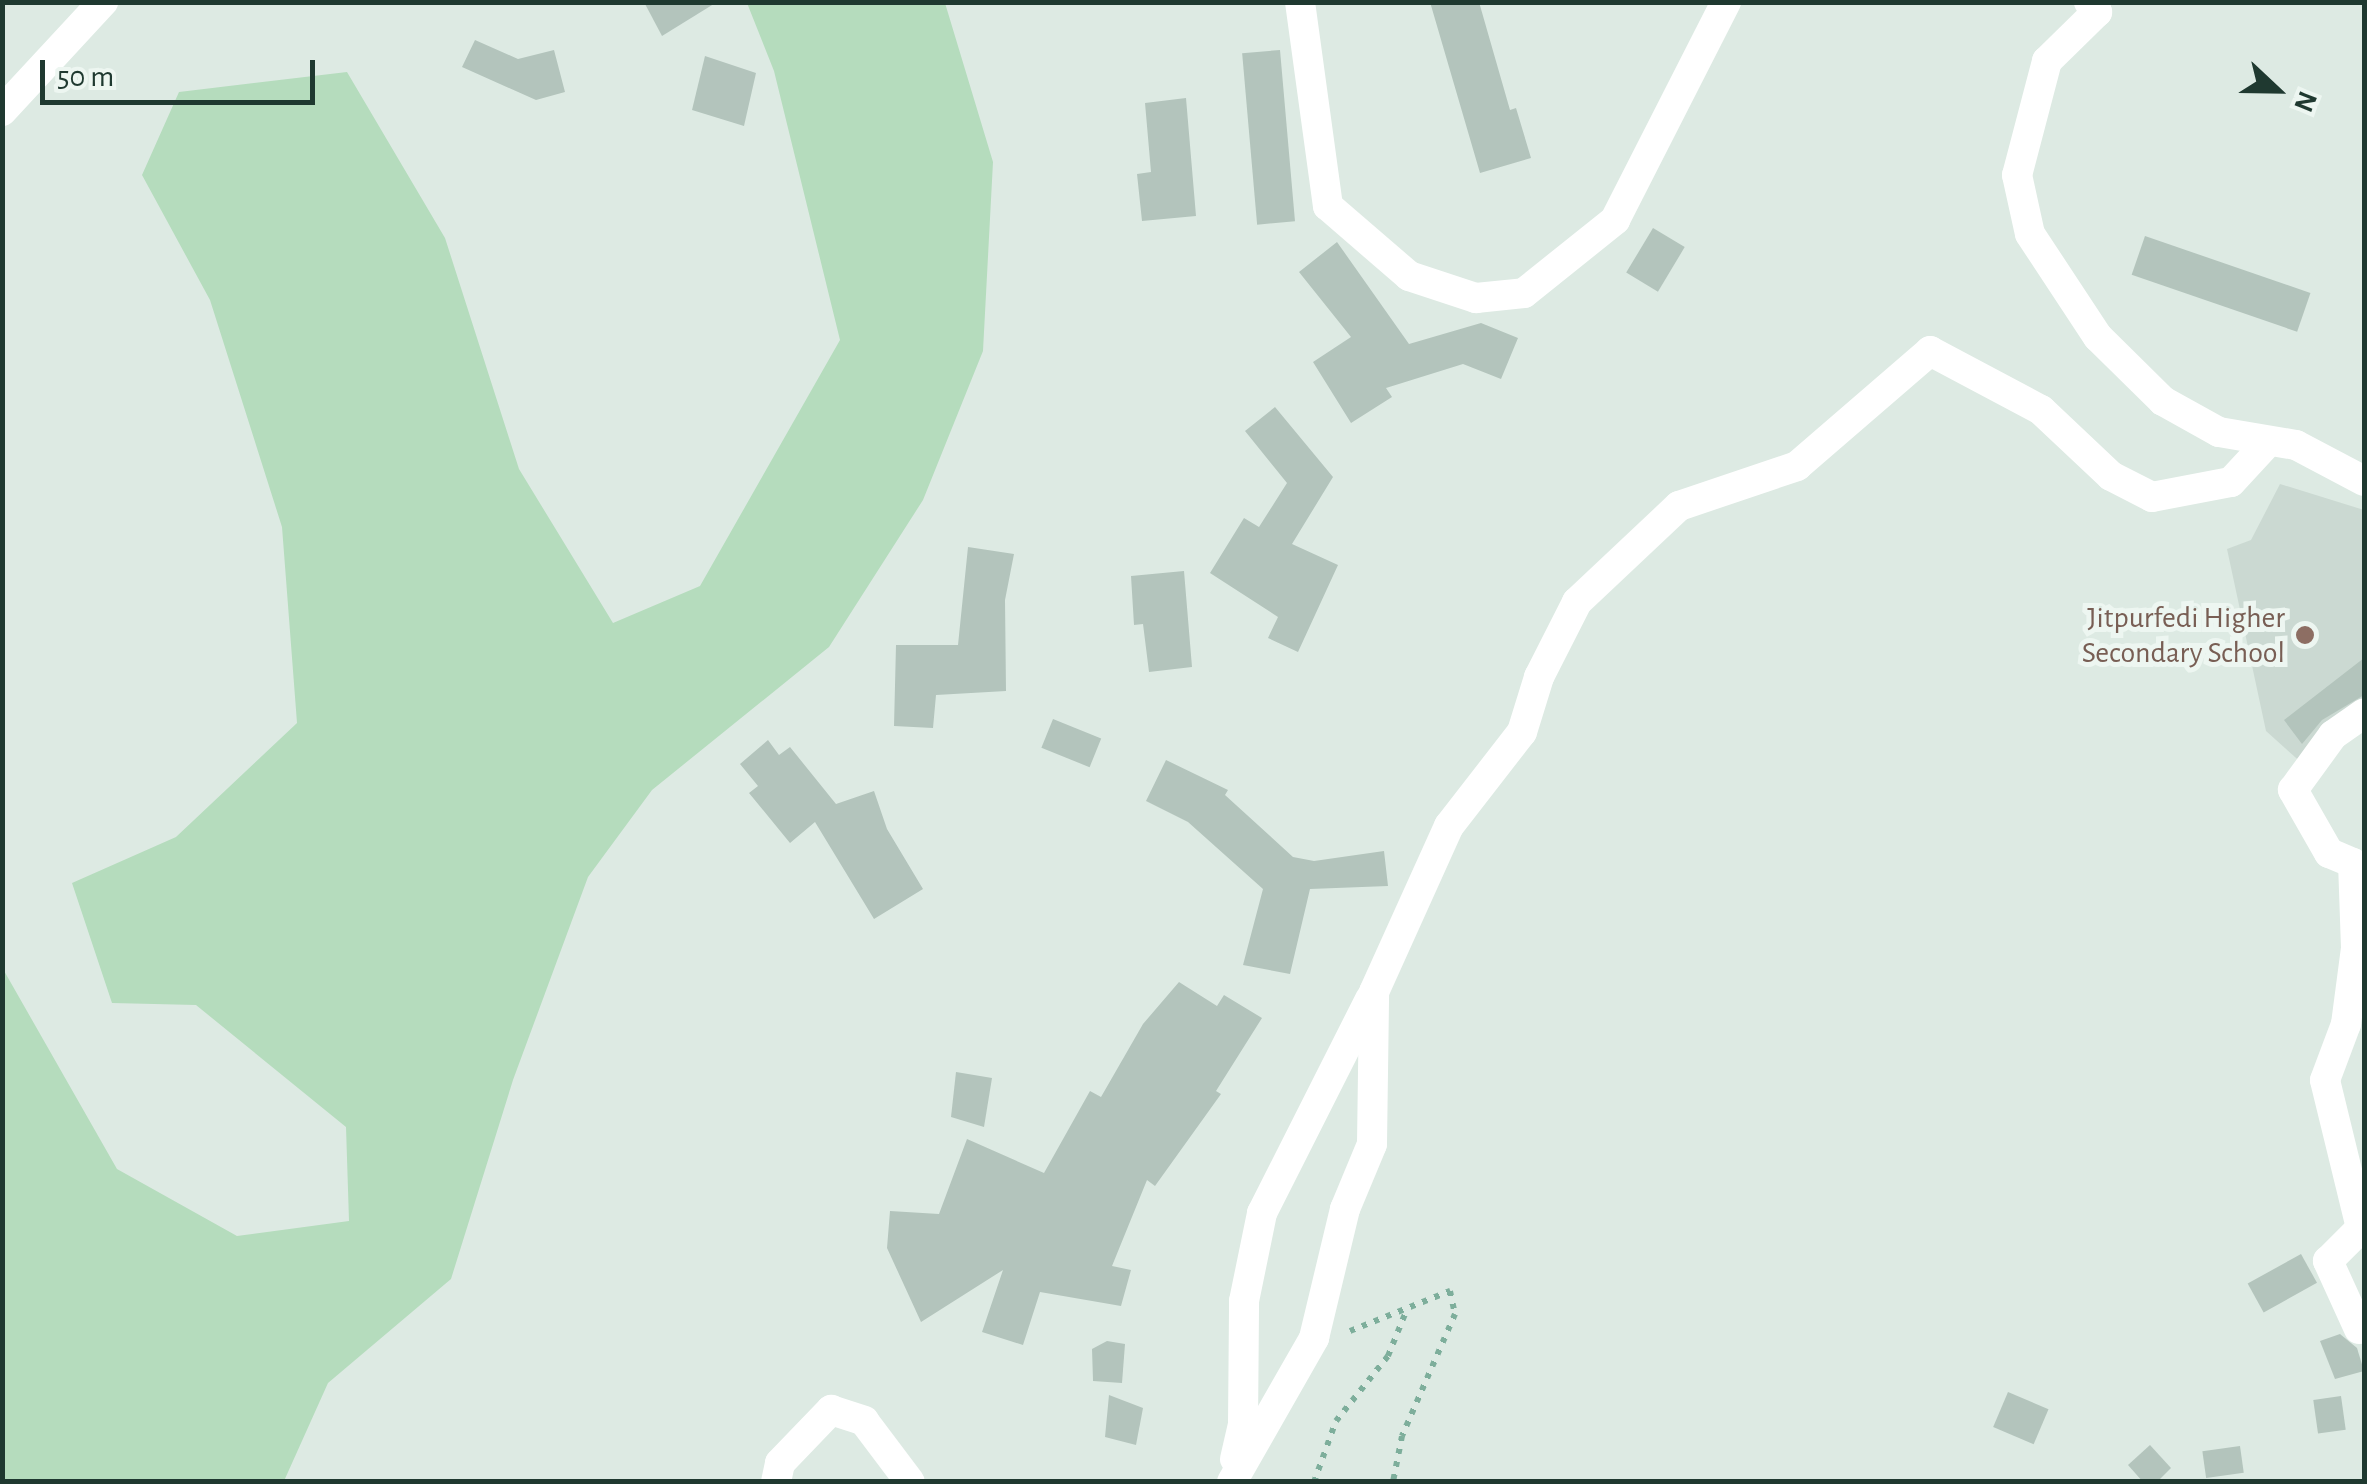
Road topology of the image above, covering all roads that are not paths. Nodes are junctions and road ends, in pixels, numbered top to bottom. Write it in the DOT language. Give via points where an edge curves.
graph roads {
  1 [pos="103,2"];
  2 [pos="1300,2"];
  3 [pos="1726,2"];
  4 [pos="2089,2"];
  5 [pos="2,111"];
  6 [pos="2268,442"];
  7 [pos="2364,481"];
  8 [pos="2364,713"];
  9 [pos="1374,992"];
  10 [pos="2359,1329"];
  11 [pos="776,1482"];
  12 [pos="910,1482"];
  13 [pos="1231,1482"];
  1 -- 5 [label="street"];
  2 -- 3 [label="street" via="1328,206 1409,276 1476,298 1524,292 1615,220"];
  4 -- 6 [label="street" via="2097,12 2047,62 2017,176 2030,234 2098,337 2164,401 2219,432"];
  6 -- 7 [label="street" via="2325,456"];
  6 -- 9 [label="street" via="2231,482 2152,496 2112,476 2040,410 1930,351 1798,466 1679,506 1578,602 1539,677 1522,732 1449,826"];
  8 -- 10 [label="street" via="2333,735 2293,790 2329,853 2353,863 2356,948 2346,1024 2325,1080 2360,1228 2328,1261"];
  9 -- 13 [label="street" via="1262,1213 1244,1302 1243,1424"];
  9 -- 13 [label="street" via="1372,1144 1345,1209 1314,1338"];
  11 -- 12 [label="street" via="780,1463 831,1410 864,1421"];
}
